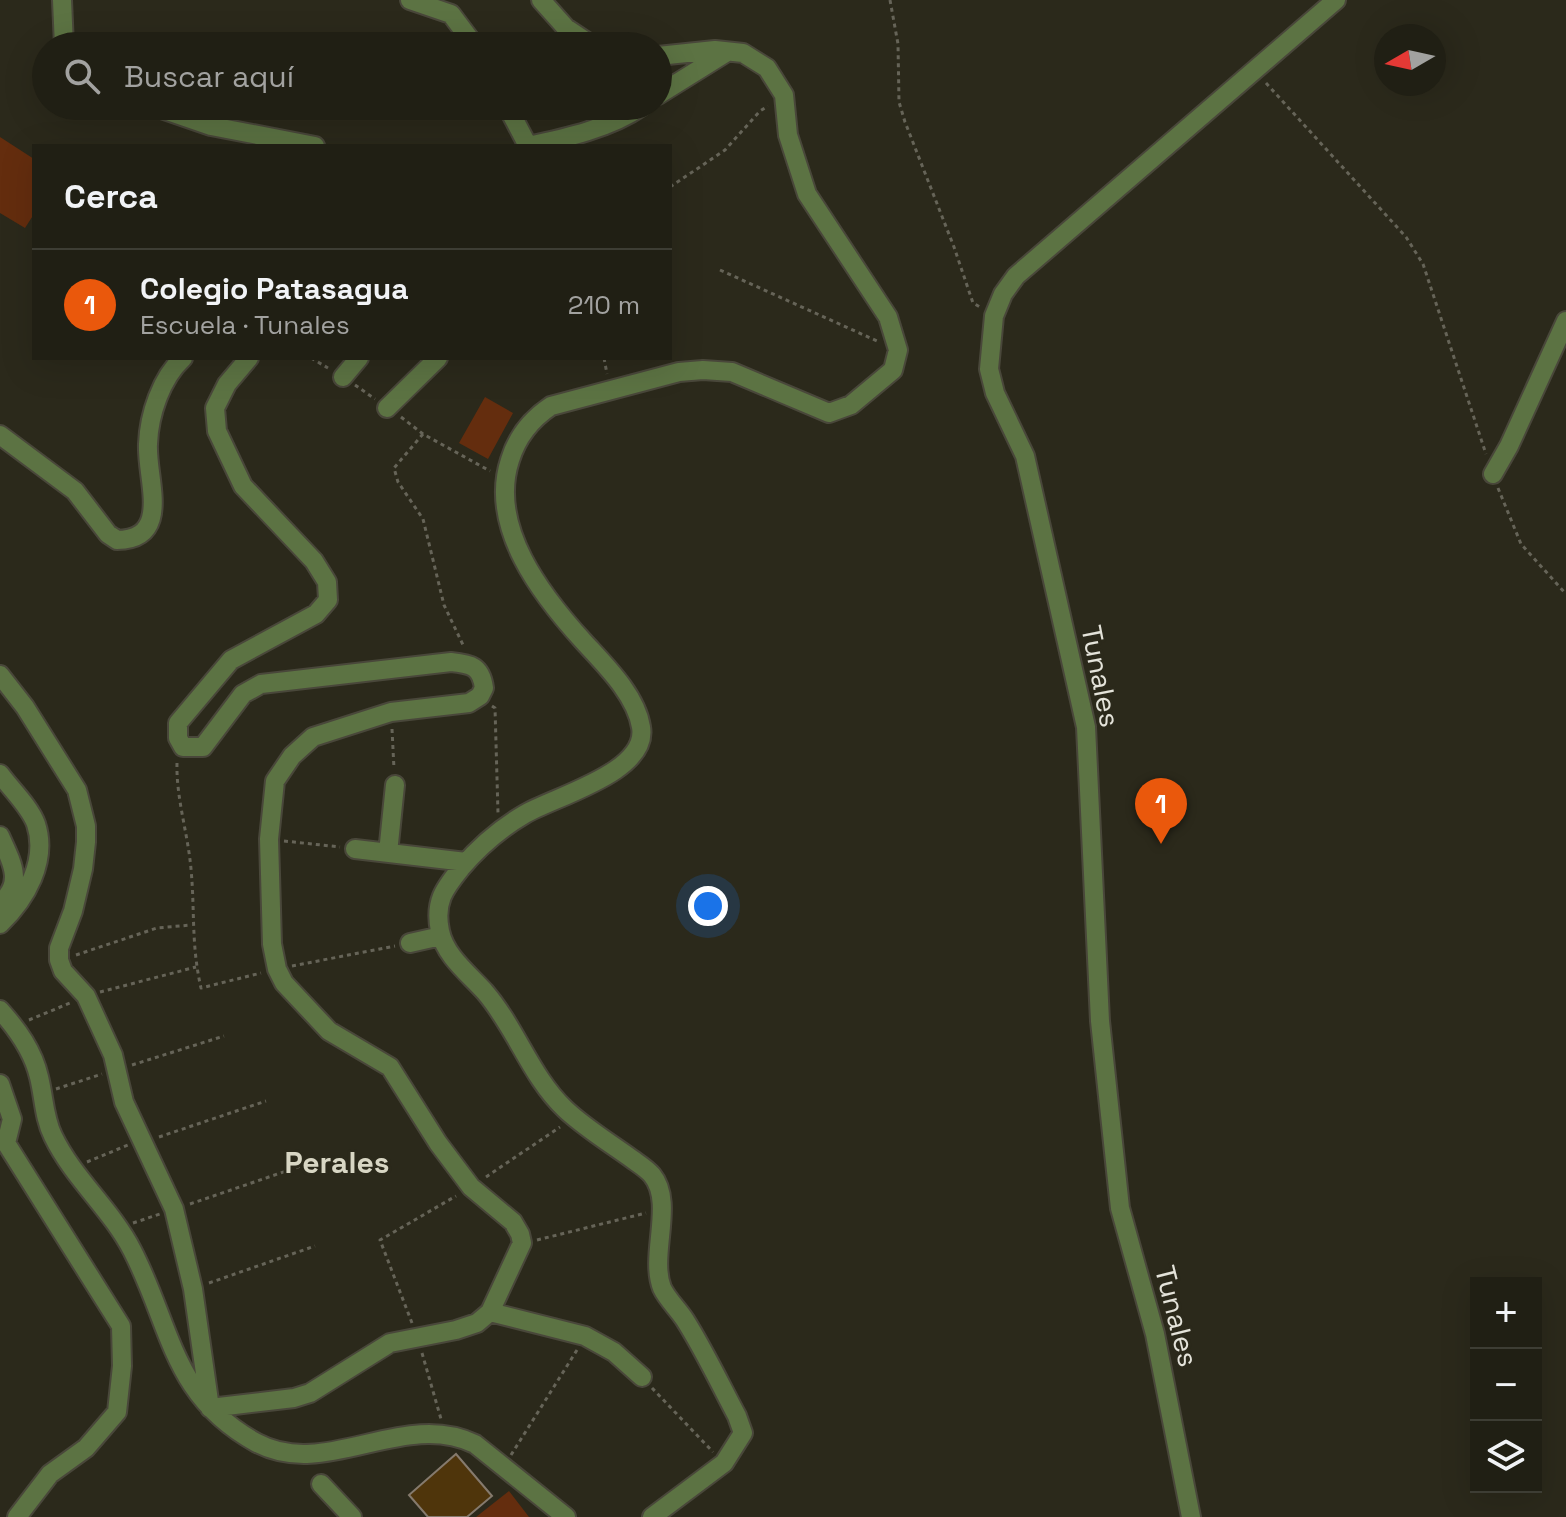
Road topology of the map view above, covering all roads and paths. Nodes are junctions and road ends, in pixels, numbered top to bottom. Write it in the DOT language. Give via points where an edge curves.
graph roads {
  1 [pos="62,0"];
  2 [pos="410,0"];
  3 [pos="541,0"];
  4 [pos="890,0"];
  5 [pos="1336,0"];
  6 [pos="63,32"];
  7 [pos="464,32"];
  8 [pos="572,32"];
  9 [pos="727,51"];
  10 [pos="672,55"];
  11 [pos="1255,71"];
  12 [pos="672,86"];
  13 [pos="784,95"];
  14 [pos="194,120"];
  15 [pos="514,120"];
  16 [pos="618,120"];
  17 [pos="305,144"];
  18 [pos="527,144"];
  19 [pos="538,144"];
  20 [pos="672,186"];
  21 [pos="720,270"];
  22 [pos="994,316"];
  23 [pos="1566,321"];
  24 [pos="898,350"];
  25 [pos="182,360"];
  26 [pos="247,360"];
  27 [pos="314,360"];
  28 [pos="357,360"];
  29 [pos="436,360"];
  30 [pos="343,377"];
  31 [pos="387,408"];
  32 [pos="423,434"];
  33 [pos="0,435"];
  34 [pos="1493,474"];
  35 [pos="504,478"];
  36 [pos="1566,594"];
  37 [pos="473,665"];
  38 [pos="0,675"];
  39 [pos="480,696"];
  40 [pos="391,712"];
  41 [pos="183,747"];
  42 [pos="0,774"];
  43 [pos="395,785"];
  44 [pos="499,831"];
  45 [pos="0,836"];
  46 [pos="269,839"];
  47 [pos="355,849"];
  48 [pos="388,853"];
  49 [pos="466,862"];
  50 [pos="0,903"];
  51 [pos="0,924"];
  52 [pos="191,925"];
  53 [pos="441,936"];
  54 [pos="410,943"];
  55 [pos="59,960"];
  56 [pos="277,969"];
  57 [pos="0,1010"];
  58 [pos="0,1084"];
  59 [pos="266,1101"];
  60 [pos="145,1142"];
  61 [pos="301,1166"];
  62 [pos="73,1168"];
  63 [pos="174,1209"];
  64 [pos="661,1210"];
  65 [pos="118,1227"];
  66 [pos="380,1240"];
  67 [pos="522,1243"];
  68 [pos="315,1246"];
  69 [pos="193,1289"];
  70 [pos="490,1312"];
  71 [pos="417,1336"];
  72 [pos="585,1336"];
  73 [pos="642,1377"];
  74 [pos="210,1408"];
  75 [pos="445,1434"];
  76 [pos="724,1463"];
  77 [pos="503,1469"];
  78 [pos="321,1484"];
  79 [pos="17,1517"];
  80 [pos="352,1517"];
  81 [pos="566,1517"];
  82 [pos="652,1517"];
  83 [pos="1191,1517"];
  1 -- 6 [label="street"];
  2 -- 7 [label="street" via="451,14"];
  3 -- 8 [label="street"];
  4 -- 22 [label="path" via="905,122 973,303"];
  5 -- 11 [label="street, Tunales"];
  9 -- 10 [label="street"];
  9 -- 12 [label="street"];
  9 -- 13 [label="street" via="743,53 767,68"];
  11 -- 22 [label="street, Tunales" via="1016,276"];
  11 -- 34 [label="path" via="1396,226 1423,264"];
  13 -- 20 [label="path" via="760,111 725,150"];
  13 -- 24 [label="street" via="788,135 807,194 888,317"];
  14 -- 17 [label="street"];
  15 -- 18 [label="street"];
  16 -- 19 [label="street"];
  21 -- 24 [label="path"];
  22 -- 83 [label="street, Tunales" via="989,369 1025,456 1086,727 1100,1021 1120,1208 1155,1334"];
  23 -- 34 [label="street"];
  24 -- 35 [label="street" via="893,370 851,405 829,413 732,372 703,370 551,406 517,438"];
  25 -- 33 [label="street" via="159,394 152,417 148,444 153,506 149,527 137,537 117,540 108,534 75,491"];
  26 -- 41 [label="street" via="215,408 217,431 243,486 314,561 327,582 328,600 316,614 231,660 178,723"];
  27 -- 30 [label="path"];
  28 -- 30 [label="street"];
  29 -- 31 [label="street"];
  30 -- 31 [label="path"];
  31 -- 32 [label="path"];
  32 -- 35 [label="path"];
  32 -- 37 [label="path" via="394,468 423,519 444,605"];
  34 -- 36 [label="path" via="1521,544"];
  35 -- 44 [label="street" via="519,550 541,590 623,685 641,728 638,750 616,771"];
  37 -- 39 [label="street" via="483,677"];
  37 -- 41 [label="street" via="451,662 261,684 243,694 203,747"];
  38 -- 55 [label="street" via="71,778 86,826 83,869"];
  39 -- 40 [label="street" via="469,703"];
  39 -- 44 [label="path" via="495,708"];
  40 -- 43 [label="path"];
  40 -- 46 [label="street" via="313,737 292,756 275,781"];
  41 -- 52 [label="path" via="176,765 191,869"];
  42 -- 51 [label="street" via="35,822 40,856 25,895"];
  43 -- 48 [label="street"];
  44 -- 49 [label="street"];
  45 -- 50 [label="street" via="15,874 10,895"];
  46 -- 47 [label="path"];
  46 -- 56 [label="street"];
  47 -- 48 [label="street"];
  48 -- 49 [label="street"];
  49 -- 53 [label="street" via="442,892 437,916"];
  52 -- 55 [label="path" via="157,928"];
  52 -- 56 [label="path" via="201,988"];
  53 -- 54 [label="street"];
  53 -- 64 [label="street" via="565,1109 651,1173 661,1189"];
  54 -- 56 [label="path"];
  55 -- 60 [label="street" via="86,996 113,1055 124,1102"];
  56 -- 67 [label="street" via="329,1031 390,1067 471,1187 513,1222"];
  57 -- 62 [label="street" via="27,1045 52,1134"];
  58 -- 79 [label="street" via="12,1119 6,1143 121,1326 117,1412 86,1448 50,1474"];
  59 -- 60 [label="path"];
  60 -- 62 [label="path"];
  60 -- 63 [label="street"];
  61 -- 63 [label="path"];
  62 -- 65 [label="street"];
  63 -- 65 [label="path"];
  63 -- 69 [label="street"];
  64 -- 67 [label="path"];
  64 -- 76 [label="street" via="662,1288 685,1320 743,1433"];
  65 -- 74 [label="street" via="181,1368"];
  66 -- 71 [label="path"];
  67 -- 70 [label="street"];
  68 -- 69 [label="path"];
  69 -- 74 [label="street"];
  70 -- 71 [label="street" via="467,1327"];
  70 -- 72 [label="street"];
  71 -- 74 [label="street" via="390,1343 310,1393"];
  71 -- 75 [label="path"];
  72 -- 73 [label="street"];
  72 -- 77 [label="path"];
  73 -- 76 [label="path"];
  74 -- 75 [label="street" via="259,1444 295,1456 375,1440"];
  75 -- 77 [label="street" via="475,1444"];
  76 -- 82 [label="street"];
  77 -- 81 [label="street"];
  78 -- 80 [label="street"];
}
